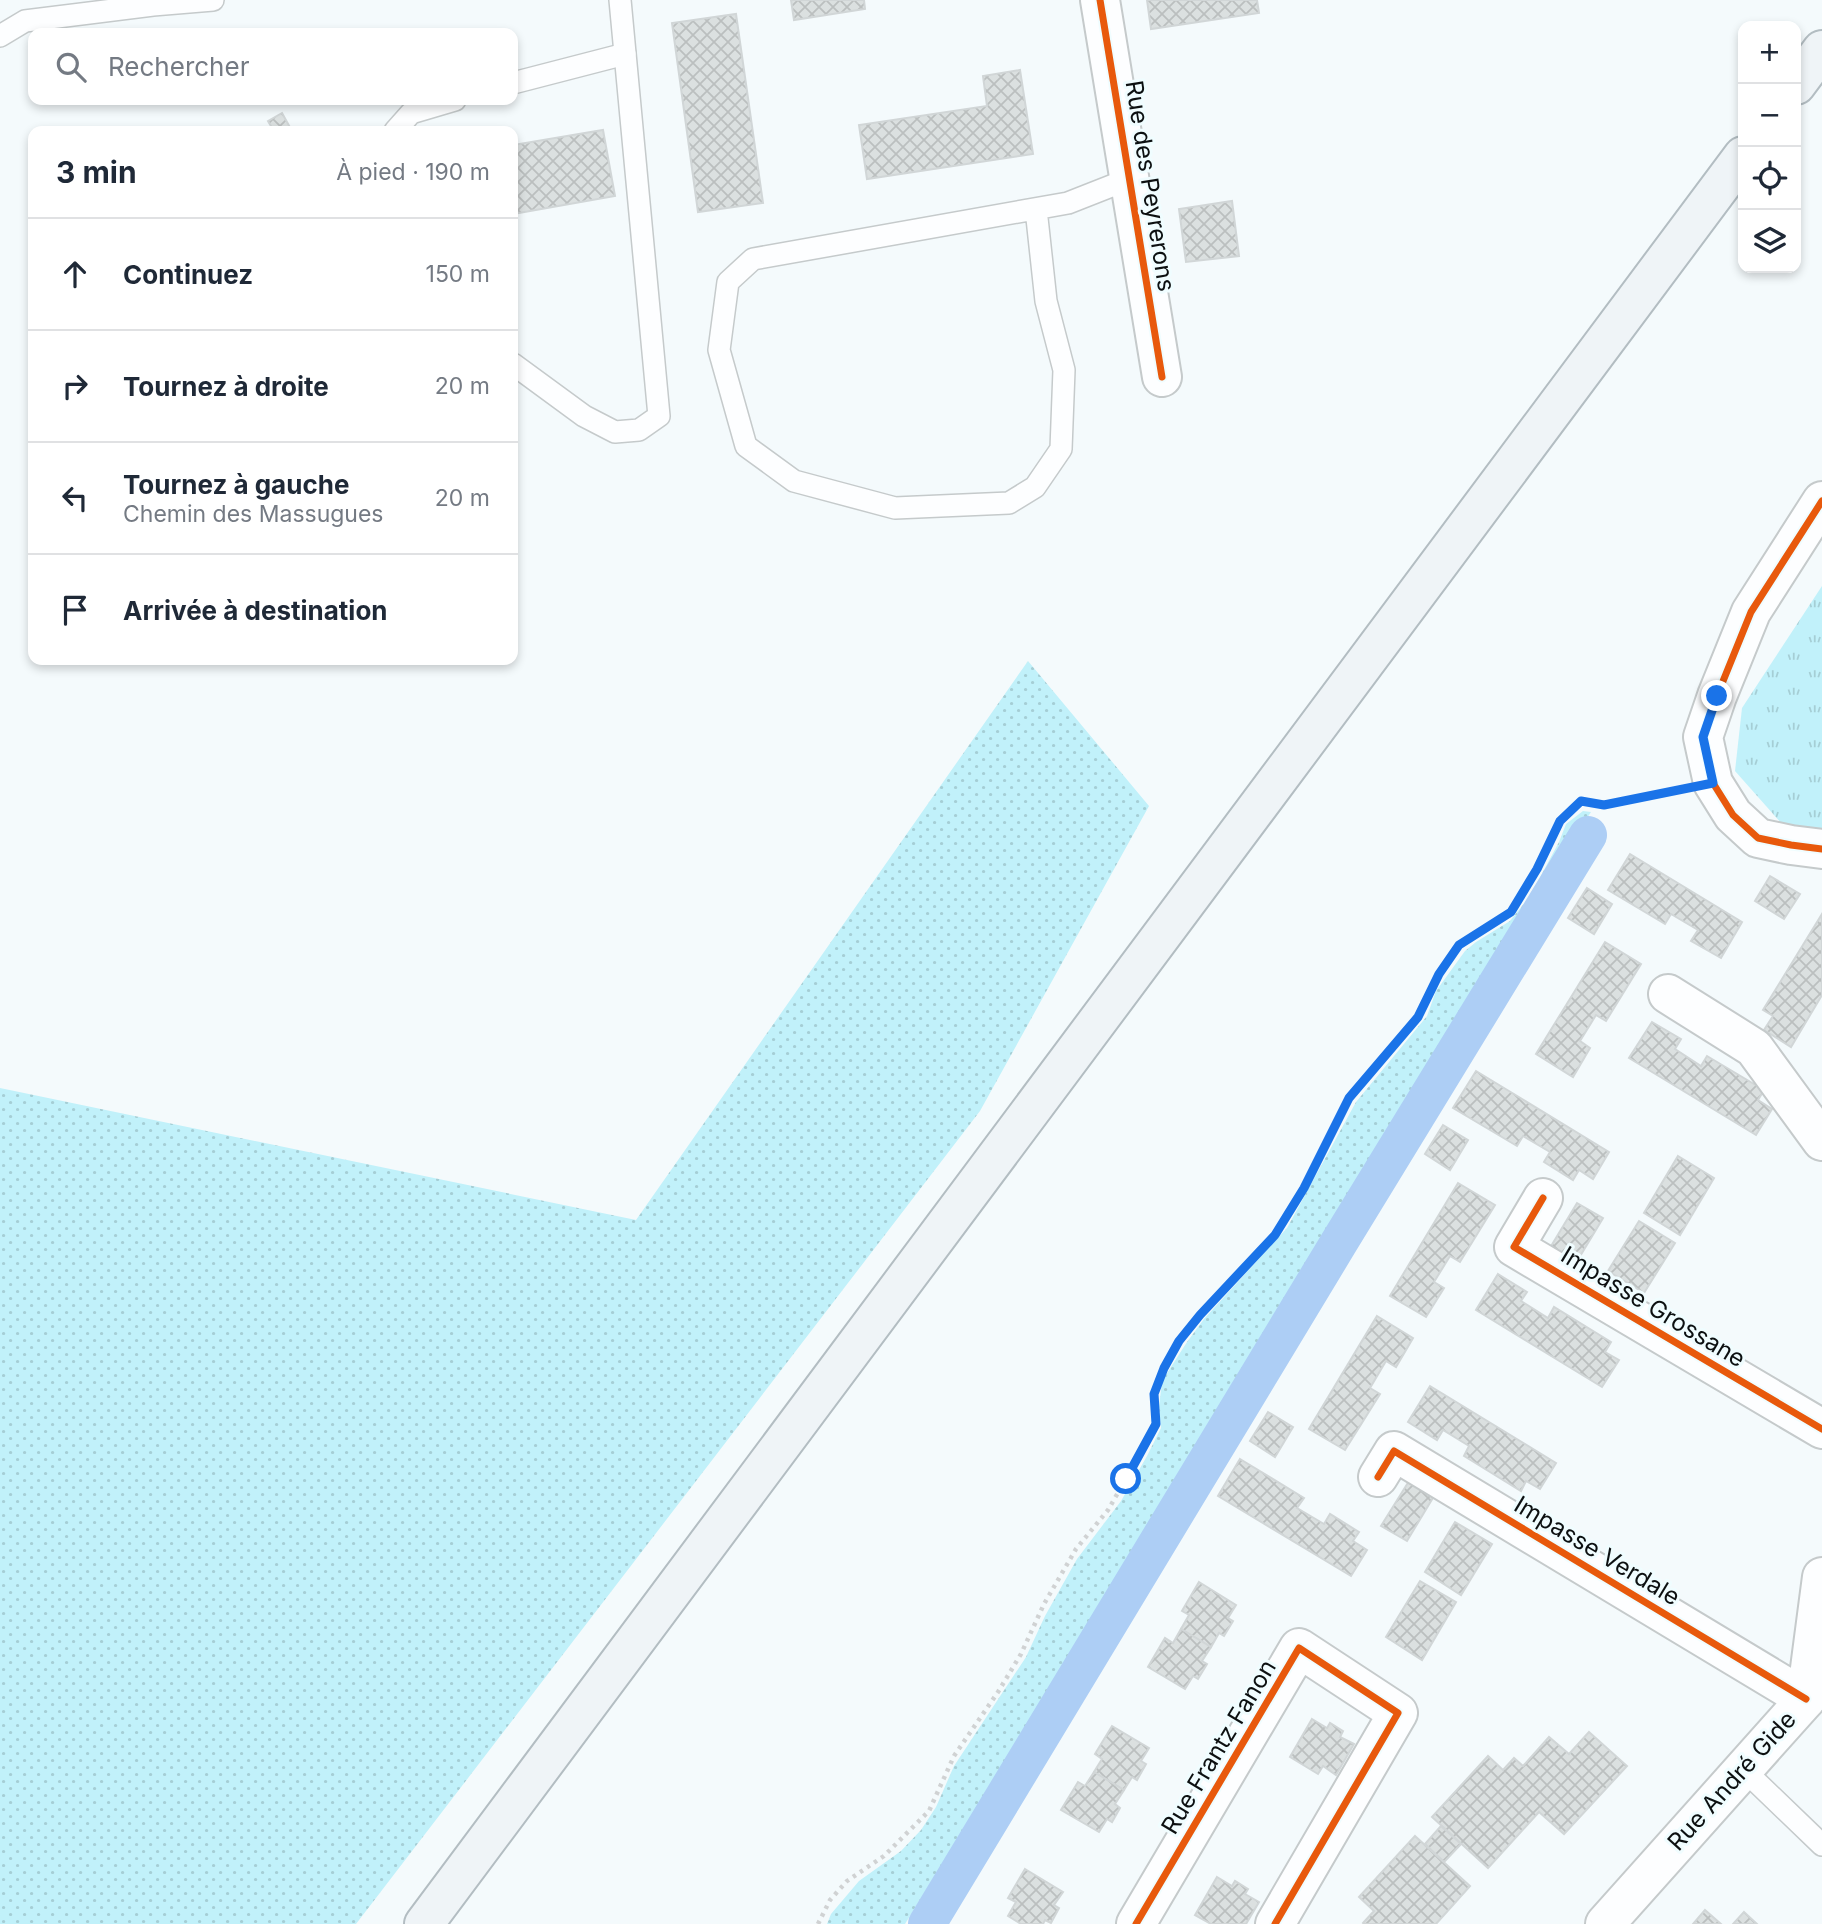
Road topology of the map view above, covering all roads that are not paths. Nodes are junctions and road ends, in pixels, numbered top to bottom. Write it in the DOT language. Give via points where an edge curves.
graph roads {
  1 [pos="213,0"];
  2 [pos="620,0"];
  3 [pos="1100,0"];
  4 [pos="170,2"];
  5 [pos="0,36"];
  6 [pos="1822,50"];
  7 [pos="625,54"];
  8 [pos="518,82"];
  9 [pos="1797,84"];
  10 [pos="438,105"];
  11 [pos="399,126"];
  12 [pos="1738,163"];
  13 [pos="1129,179"];
  14 [pos="1035,209"];
  15 [pos="518,368"];
  16 [pos="1162,377"];
  17 [pos="1822,501"];
  18 [pos="1822,849"];
  19 [pos="1668,994"];
  20 [pos="1822,1141"];
  21 [pos="1543,1198"];
  22 [pos="1822,1429"];
  23 [pos="1378,1477"];
  24 [pos="1822,1577"];
  25 [pos="1806,1699"];
  26 [pos="1743,1769"];
  27 [pos="1822,1845"];
  28 [pos="424,1924"];
  29 [pos="1136,1924"];
  30 [pos="1275,1924"];
  31 [pos="1605,1924"];
  1 -- 4 [label="lane"];
  2 -- 7 [label="lane"];
  3 -- 13 [label="street, Rue des Peyrerons"];
  4 -- 5 [label="lane" via="25,21"];
  6 -- 9 [label="main road"];
  7 -- 8 [label="lane"];
  7 -- 15 [label="lane" via="659,416 639,430 615,432 584,416"];
  10 -- 11 [label="lane" via="411,113"];
  12 -- 28 [label="main road"];
  13 -- 14 [label="lane" via="1068,203"];
  13 -- 16 [label="street, Rue des Peyrerons"];
  14 -- 14 [label="lane" via="753,259 728,282 719,350 746,446 794,481 895,508 1009,503 1035,487 1061,449 1063,370 1046,301"];
  17 -- 18 [label="street" via="1751,612 1703,737 1713,783 1733,815 1758,838"];
  19 -- 20 [label="street" via="1754,1048"];
  21 -- 22 [label="street, Impasse Grossane" via="1514,1247"];
  23 -- 25 [label="street, Impasse Verdale" via="1394,1451"];
  24 -- 25 [label="street, Rue André Gide"];
  25 -- 26 [label="street, Rue André Gide"];
  26 -- 27 [label="lane"];
  26 -- 31 [label="street, Rue André Gide"];
  29 -- 30 [label="street, Rue Frantz Fanon" via="1299,1648 1398,1713"];
}
